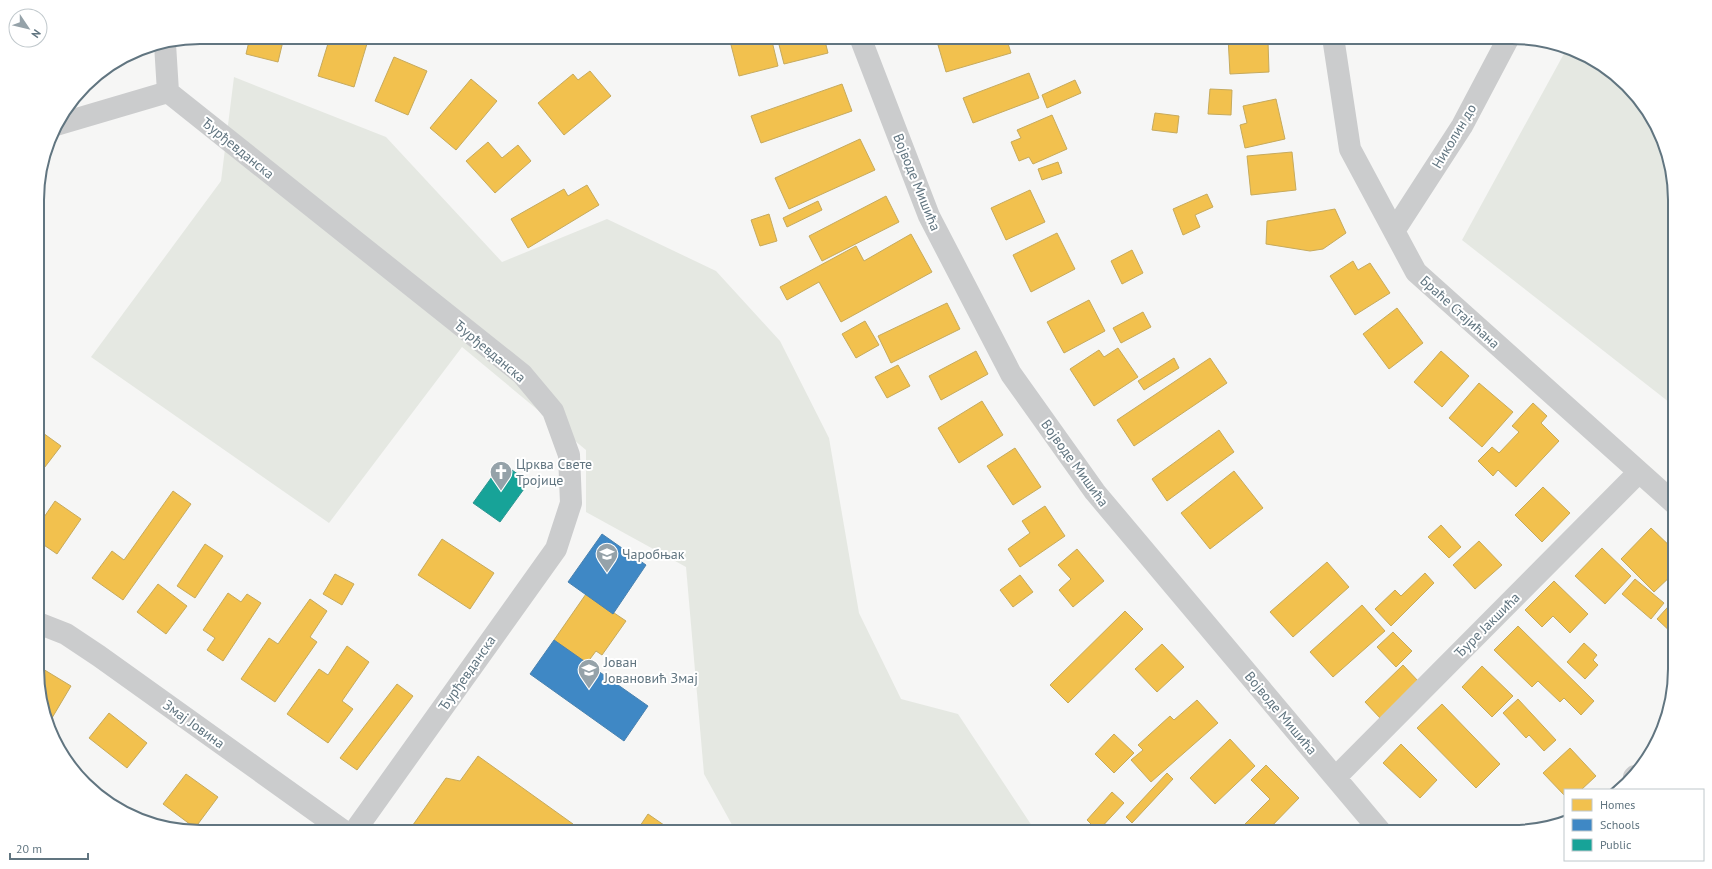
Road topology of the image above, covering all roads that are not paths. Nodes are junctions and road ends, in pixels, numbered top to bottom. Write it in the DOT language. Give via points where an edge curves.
graph roads {
  1 [pos="863,44"];
  2 [pos="1334,44"];
  3 [pos="1505,44"];
  4 [pos="165,48"];
  5 [pos="168,92"];
  6 [pos="65,122"];
  7 [pos="1394,231"];
  8 [pos="1639,472"];
  9 [pos="1668,499"];
  10 [pos="44,626"];
  11 [pos="1336,777"];
  12 [pos="335,825"];
  13 [pos="359,825"];
  14 [pos="1375,825"];
  1 -- 11 [label="street, Војводе Мишића" via="929,216 1011,374 1095,492"];
  2 -- 7 [label="street, Браће Стајићана" via="1350,149"];
  3 -- 7 [label="street, Николин до" via="1462,126"];
  4 -- 5 [label="street"];
  5 -- 6 [label="street"];
  5 -- 13 [label="street, Ђурђевданска" via="522,374 553,411 570,455 571,503 556,548"];
  7 -- 8 [label="street, Браће Стајићана" via="1416,272"];
  8 -- 9 [label="street, Браће Стајићана"];
  8 -- 11 [label="street, Ђуре Јакшића"];
  10 -- 12 [label="street, Змај Јовина" via="66,634 99,656"];
  11 -- 14 [label="street, Војводе Мишића"];
}
